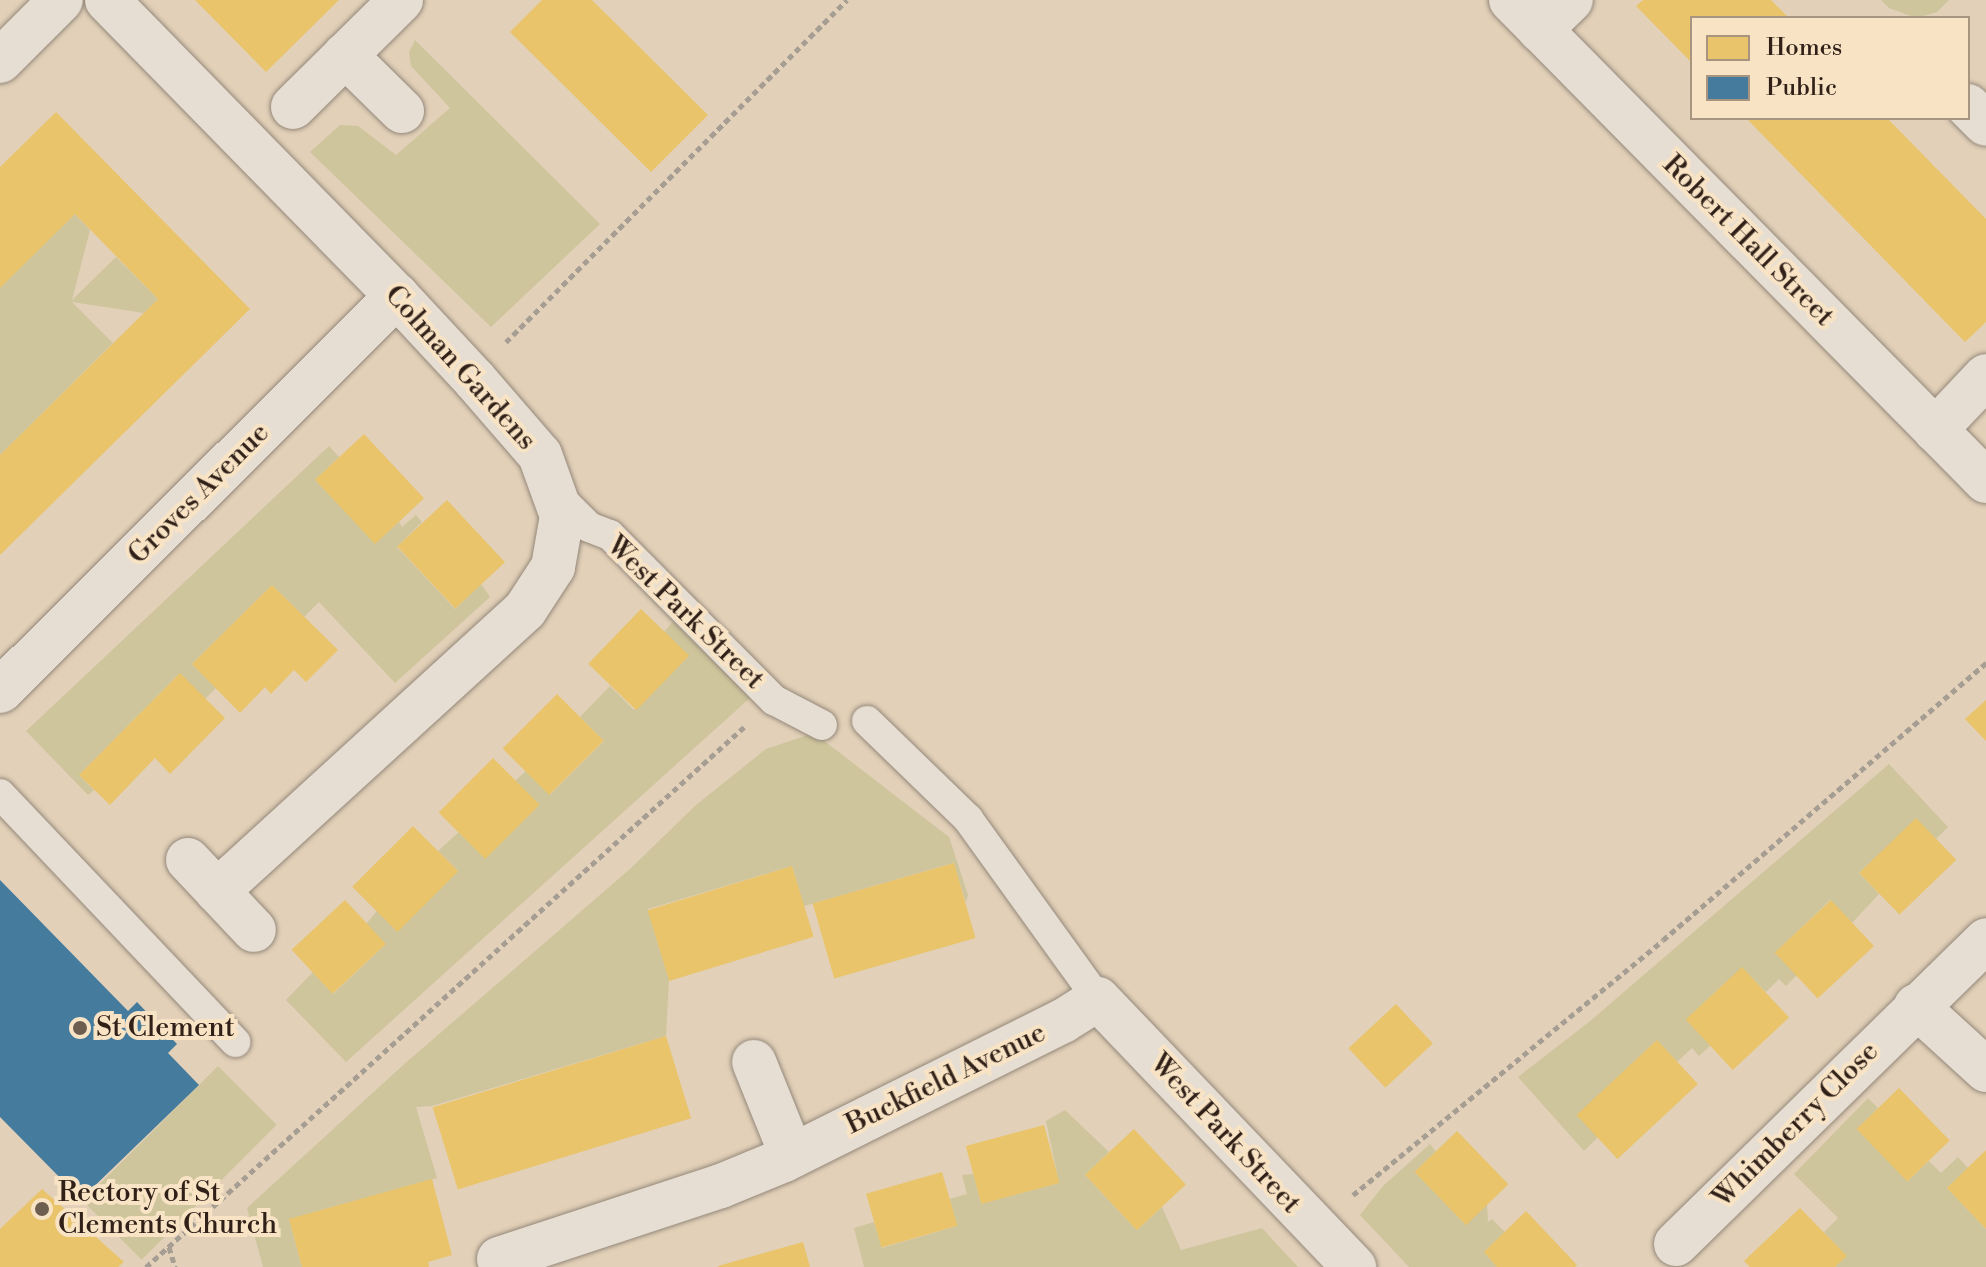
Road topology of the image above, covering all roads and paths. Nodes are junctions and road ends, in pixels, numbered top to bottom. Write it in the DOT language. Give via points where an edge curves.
graph roads {
  1 [pos="61,0"];
  2 [pos="107,0"];
  3 [pos="401,0"];
  4 [pos="847,0"];
  5 [pos="1571,0"];
  6 [pos="1525,15"];
  7 [pos="345,55"];
  8 [pos="0,61"];
  9 [pos="293,107"];
  10 [pos="1970,108"];
  11 [pos="402,111"];
  12 [pos="1986,124"];
  13 [pos="397,296"];
  14 [pos="496,352"];
  15 [pos="1986,376"];
  16 [pos="1935,430"];
  17 [pos="1986,481"];
  18 [pos="555,493"];
  19 [pos="1986,663"];
  20 [pos="0,691"];
  21 [pos="774,700"];
  22 [pos="867,721"];
  23 [pos="822,725"];
  24 [pos="4,807"];
  25 [pos="254,930"];
  26 [pos="1986,940"];
  27 [pos="1098,999"];
  28 [pos="1916,1006"];
  29 [pos="235,1042"];
  30 [pos="754,1062"];
  31 [pos="1986,1070"];
  32 [pos="792,1156"];
  33 [pos="1346,1201"];
  34 [pos="1676,1244"];
  35 [pos="169,1247"];
  36 [pos="499,1259"];
  37 [pos="146,1267"];
  38 [pos="175,1267"];
  39 [pos="1354,1267"];
  1 -- 8 [label="street"];
  2 -- 13 [label="street, Colman Gardens"];
  3 -- 7 [label="street"];
  4 -- 14 [label="path"];
  5 -- 6 [label="street"];
  6 -- 16 [label="street, Robert Hall Street"];
  7 -- 9 [label="street"];
  7 -- 11 [label="street"];
  10 -- 12 [label="street"];
  13 -- 18 [label="street, Colman Gardens" via="540,455"];
  13 -- 20 [label="street, Groves Avenue"];
  15 -- 16 [label="street"];
  16 -- 17 [label="street, Robert Hall Street"];
  18 -- 21 [label="lane, West Park Street" via="589,527 610,535"];
  18 -- 25 [label="street, Colman Gardens" via="562,516 553,567 525,610 203,875"];
  19 -- 33 [label="path" via="1663,940"];
  21 -- 23 [label="lane, West Park Street"];
  21 -- 35 [label="path"];
  22 -- 27 [label="lane" via="968,819"];
  24 -- 29 [label="lane"];
  26 -- 28 [label="street, Whimberry Close"];
  27 -- 32 [label="street, Buckfield Avenue"];
  27 -- 39 [label="street, West Park Street"];
  28 -- 31 [label="street"];
  28 -- 34 [label="street, Whimberry Close"];
  30 -- 32 [label="street"];
  32 -- 36 [label="street, Buckfield Avenue" via="721,1186"];
  35 -- 37 [label="path"];
  35 -- 38 [label="path"];
}
